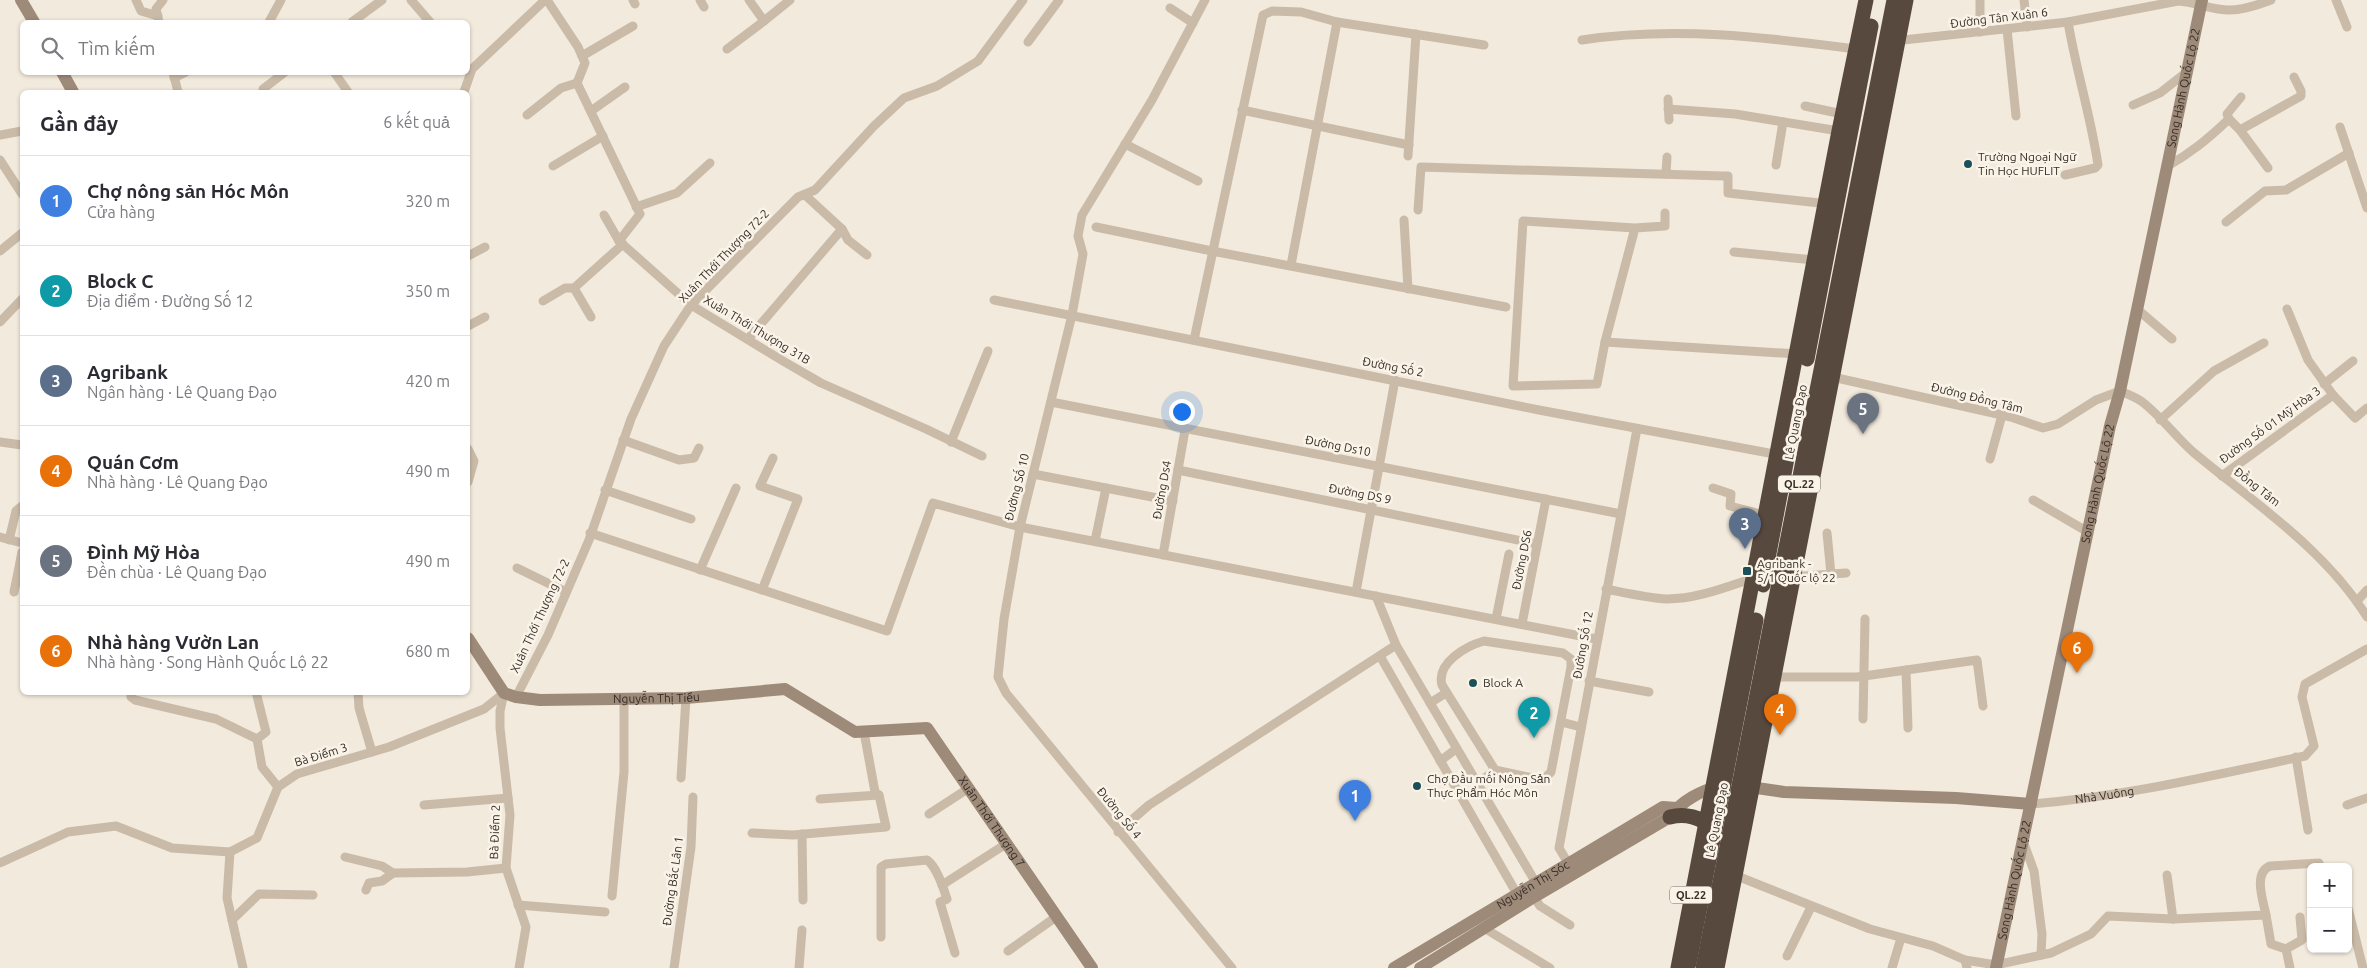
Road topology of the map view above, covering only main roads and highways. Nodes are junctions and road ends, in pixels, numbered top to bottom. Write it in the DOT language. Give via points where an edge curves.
graph roads {
  1 [pos="1866,0"];
  2 [pos="1876,0"];
  3 [pos="1894,0"];
  4 [pos="1906,0"];
  5 [pos="1892,41"];
  6 [pos="1831,205"];
  7 [pos="1783,456"];
  8 [pos="1746,786"];
  9 [pos="1717,787"];
  10 [pos="1673,813"];
  11 [pos="1710,826"];
  12 [pos="1678,968"];
  13 [pos="1688,968"];
  14 [pos="1704,968"];
  15 [pos="1717,968"];
  1 -- 6 [label="highway, Lê Quang Đạo / QL.22" via="1839,131"];
  2 -- 6 [label="highway, Lê Quang Đạo / QL.22"];
  3 -- 5 [label="highway, Lê Quang Đạo / QL.22"];
  4 -- 5 [label="highway, Lê Quang Đạo / QL.22"];
  5 -- 8 [label="highway, Lê Quang Đạo / QL.22"];
  6 -- 7 [label="highway, Lê Quang Đạo / QL.22"];
  6 -- 7 [label="highway, Lê Quang Đạo / QL.22" via="1814,260"];
  7 -- 9 [label="highway, Lê Quang Đạo / QL.22"];
  7 -- 9 [label="highway, Lê Quang Đạo / QL.22" via="1764,515"];
  8 -- 14 [label="highway, Lê Quang Đạo / QL.22"];
  8 -- 15 [label="highway, Lê Quang Đạo / QL.22" via="1737,876"];
  9 -- 11 [label="highway, Lê Quang Đạo / QL.22"];
  10 -- 11 [label="highway"];
  11 -- 12 [label="highway, Lê Quang Đạo / QL.22"];
  11 -- 13 [label="highway, Lê Quang Đạo / QL.22"];
}
